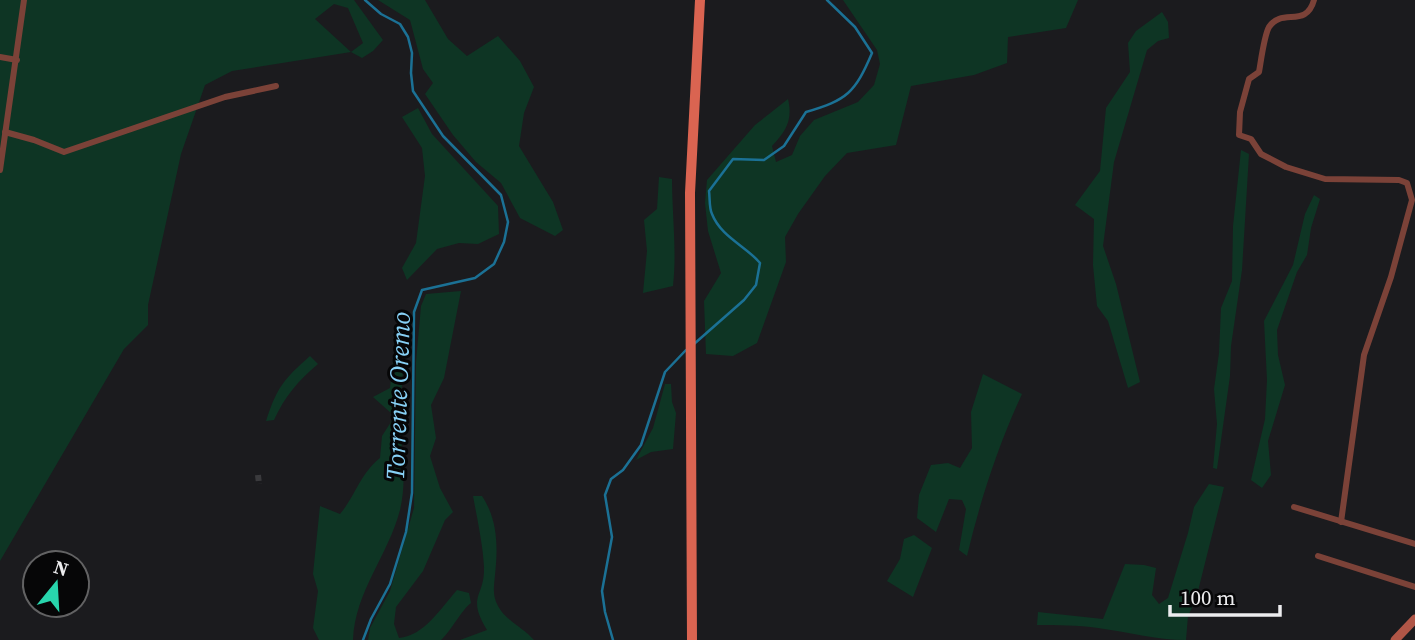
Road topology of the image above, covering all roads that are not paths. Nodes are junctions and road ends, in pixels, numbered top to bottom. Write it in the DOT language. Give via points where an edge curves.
graph roads {
  1 [pos="24,0"];
  2 [pos="700,0"];
  3 [pos="1314,0"];
  4 [pos="0,57"];
  5 [pos="17,60"];
  6 [pos="276,86"];
  7 [pos="5,132"];
  8 [pos="0,170"];
  9 [pos="1294,507"];
  10 [pos="1341,522"];
  11 [pos="1415,544"];
  12 [pos="1318,556"];
  13 [pos="1415,587"];
  14 [pos="1415,619"];
  15 [pos="692,640"];
  16 [pos="1395,640"];
  1 -- 5 [label="street"];
  2 -- 15 [label="main road" via="690,193"];
  3 -- 10 [label="street" via="1311,11 1279,18 1269,27 1259,72 1249,79 1239,135 1286,167 1325,179 1407,183 1412,200 1364,355"];
  4 -- 5 [label="street"];
  5 -- 7 [label="street"];
  6 -- 7 [label="street" via="225,97 64,152"];
  7 -- 8 [label="street"];
  9 -- 10 [label="street"];
  10 -- 11 [label="street"];
  12 -- 13 [label="street"];
  14 -- 16 [label="street"];
}
